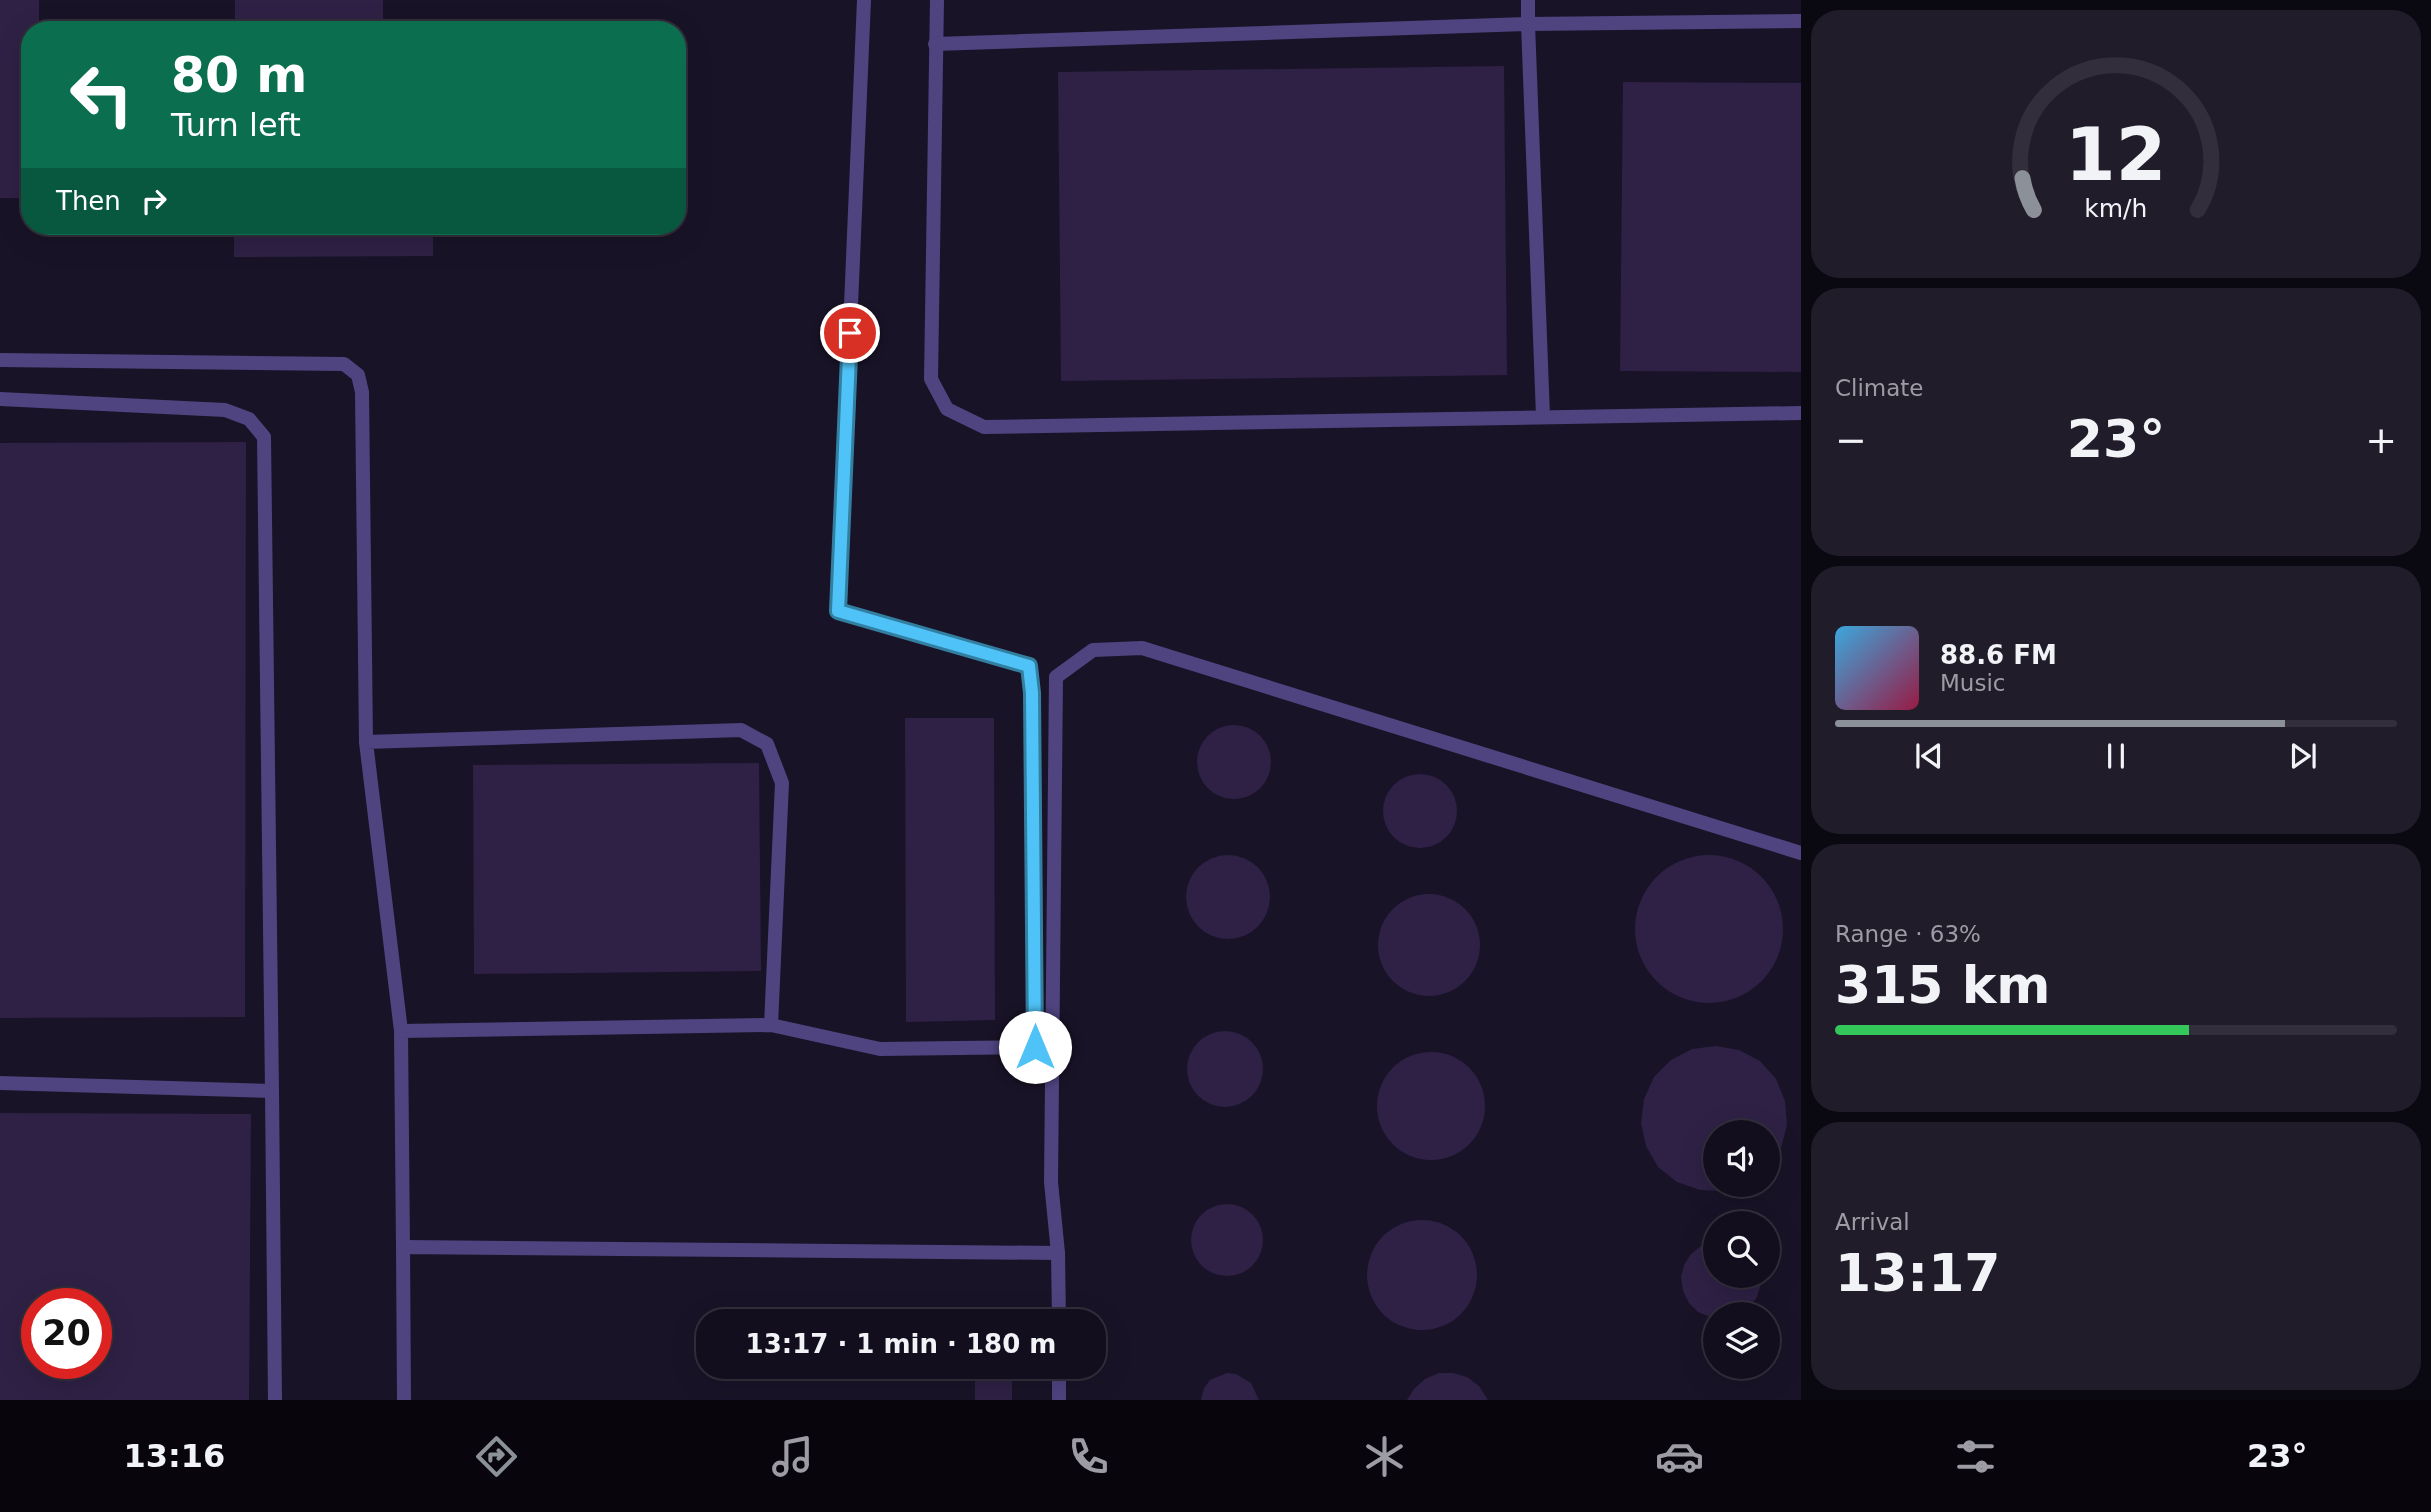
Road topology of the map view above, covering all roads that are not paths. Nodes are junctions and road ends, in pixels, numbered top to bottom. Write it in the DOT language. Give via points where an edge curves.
graph roads {
  1 [pos="863,0"];
  2 [pos="937,0"];
  3 [pos="1528,0"];
  4 [pos="1801,21"];
  5 [pos="1528,24"];
  6 [pos="935,44"];
  7 [pos="0,360"];
  8 [pos="0,399"];
  9 [pos="1801,412"];
  10 [pos="1543,416"];
  11 [pos="366,742"];
  12 [pos="1801,853"];
  13 [pos="771,1025"];
  14 [pos="401,1031"];
  15 [pos="0,1083"];
  16 [pos="272,1091"];
  17 [pos="403,1247"];
  18 [pos="1058,1253"];
  19 [pos="1059,1309"];
  20 [pos="1059,1379"];
  21 [pos="275,1400"];
  22 [pos="404,1400"];
  23 [pos="1059,1400"];
  1 -- 13 [label="lane" via="838,611 1029,666 1035,1047 880,1049"];
  2 -- 6 [label="lane"];
  3 -- 5 [label="lane"];
  4 -- 5 [label="lane"];
  5 -- 6 [label="lane"];
  5 -- 10 [label="lane"];
  6 -- 10 [label="lane" via="931,379 947,409 984,427"];
  7 -- 11 [label="lane" via="344,364 358,375 362,392"];
  8 -- 16 [label="lane" via="225,410 249,419 264,437"];
  9 -- 10 [label="lane"];
  11 -- 13 [label="lane" via="741,730 767,744 782,783"];
  11 -- 14 [label="lane"];
  12 -- 18 [label="lane" via="1142,648 1093,650 1056,677 1051,1182"];
  13 -- 14 [label="lane"];
  14 -- 17 [label="lane"];
  15 -- 16 [label="lane"];
  16 -- 21 [label="lane"];
  17 -- 18 [label="lane"];
  17 -- 22 [label="lane"];
  18 -- 19 [label="lane"];
  20 -- 23 [label="lane"];
}
